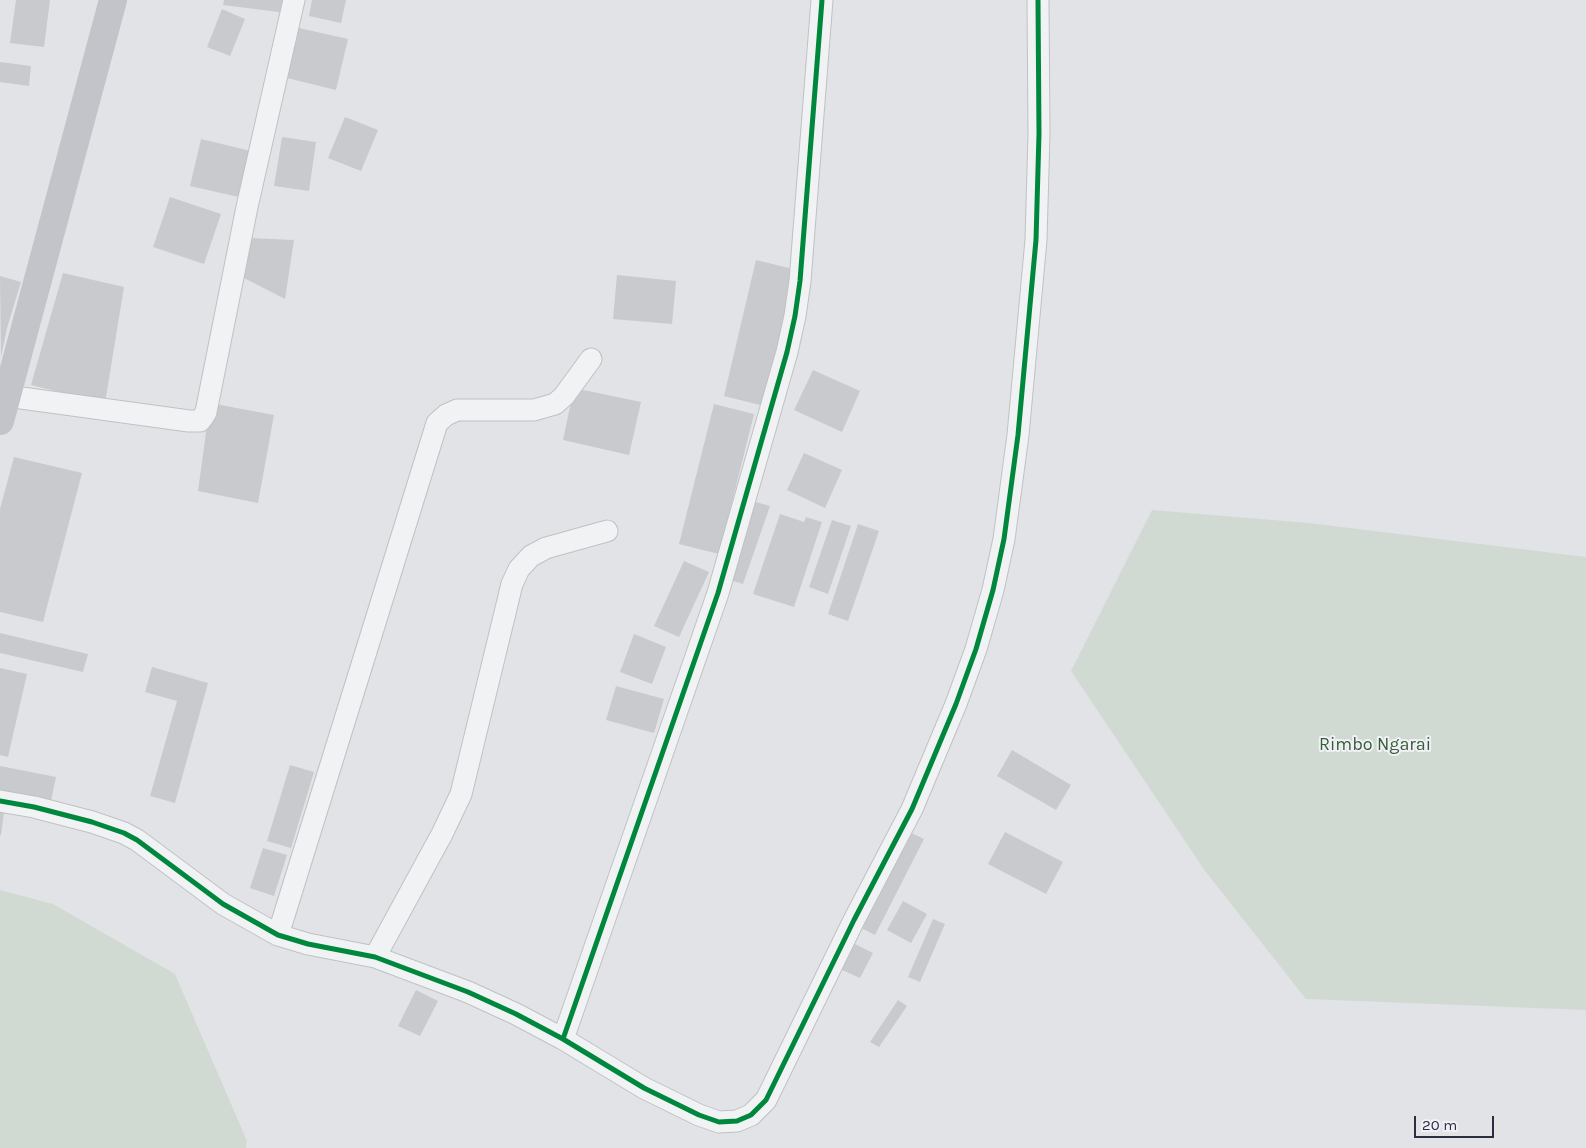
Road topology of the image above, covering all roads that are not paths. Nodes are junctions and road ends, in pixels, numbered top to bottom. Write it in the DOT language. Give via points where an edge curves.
graph roads {
  1 [pos="113,0"];
  2 [pos="294,0"];
  3 [pos="822,0"];
  4 [pos="1038,0"];
  5 [pos="590,359"];
  6 [pos="7,396"];
  7 [pos="0,421"];
  8 [pos="607,531"];
  9 [pos="0,802"];
  10 [pos="278,935"];
  11 [pos="375,958"];
  12 [pos="563,1039"];
  1 -- 6 [label="street"];
  2 -- 6 [label="street" via="203,417 188,421"];
  3 -- 12 [label="street" via="800,281 787,352 718,593"];
  4 -- 12 [label="street" via="1036,240 1018,436 1004,539 976,649 912,809 770,1093 751,1115 737,1121 719,1122 699,1115 644,1088"];
  5 -- 10 [label="street" via="555,404 534,410 458,410 438,423"];
  6 -- 7 [label="street"];
  8 -- 11 [label="street" via="546,548 531,556 519,569 512,584 460,794"];
  9 -- 10 [label="street" via="34,807 124,833 223,904"];
  10 -- 11 [label="street"];
  11 -- 12 [label="street" via="468,992"];
}
